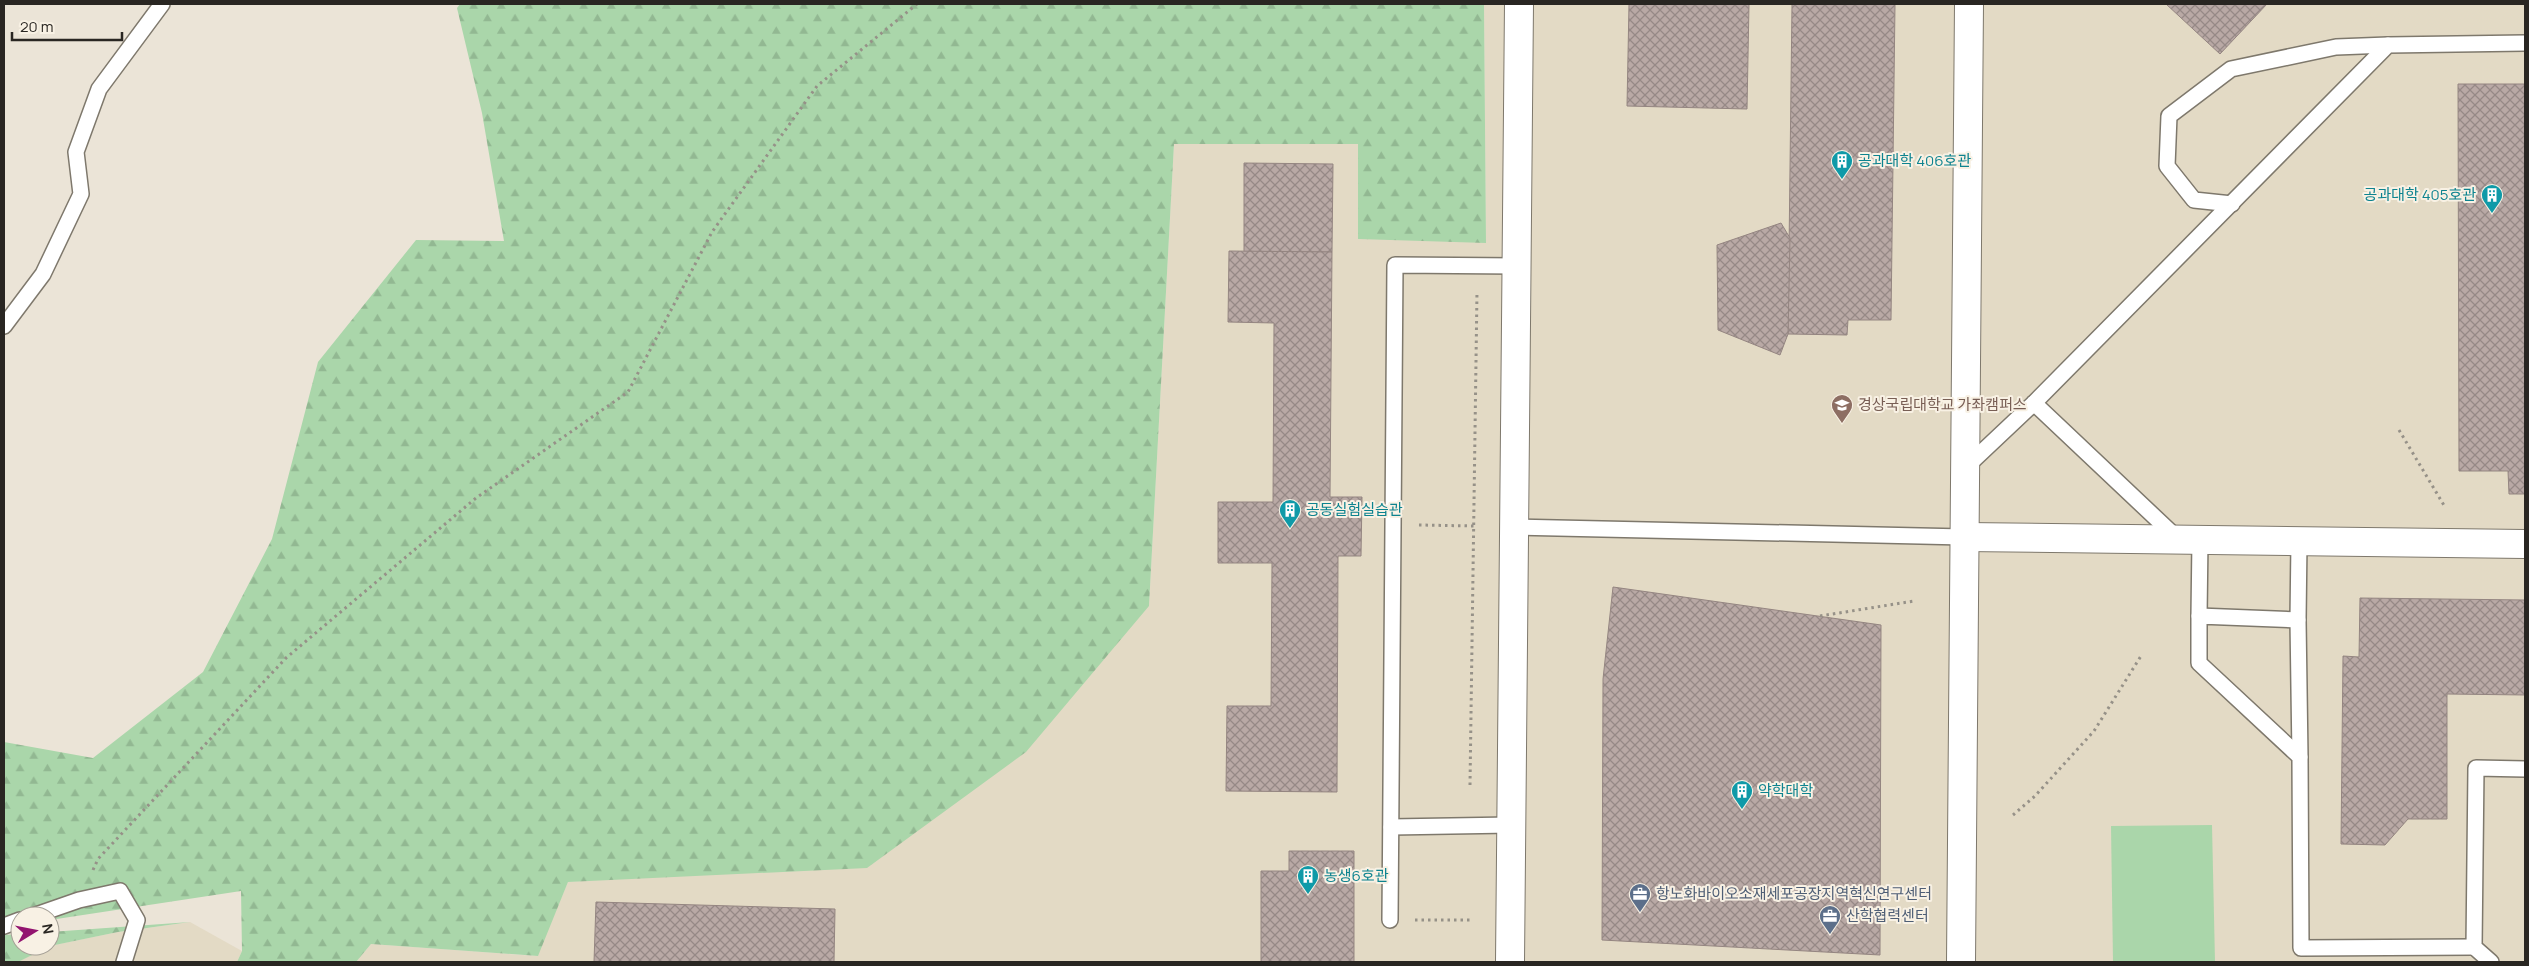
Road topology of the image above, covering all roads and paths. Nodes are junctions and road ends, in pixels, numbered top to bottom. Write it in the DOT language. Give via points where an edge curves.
graph roads {
  1 [pos="917,4"];
  2 [pos="1519,4"];
  3 [pos="1969,4"];
  4 [pos="156,6"];
  5 [pos="2525,43"];
  6 [pos="2388,45"];
  7 [pos="2232,204"];
  8 [pos="1477,266"];
  9 [pos="1517,266"];
  10 [pos="4,326"];
  11 [pos="2034,403"];
  12 [pos="2399,430"];
  13 [pos="1965,468"];
  14 [pos="2445,507"];
  15 [pos="1393,525"];
  16 [pos="1474,526"];
  17 [pos="1514,527"];
  18 [pos="1964,537"];
  19 [pos="2190,540"];
  20 [pos="2299,542"];
  21 [pos="2525,544"];
  22 [pos="1914,601"];
  23 [pos="1820,616"];
  24 [pos="2199,616"];
  25 [pos="2298,620"];
  26 [pos="2142,656"];
  27 [pos="2300,756"];
  28 [pos="2525,769"];
  29 [pos="1470,785"];
  30 [pos="2013,815"];
  31 [pos="1511,825"];
  32 [pos="1390,827"];
  33 [pos="80,900"];
  34 [pos="60,907"];
  35 [pos="1390,920"];
  36 [pos="1470,920"];
  37 [pos="2474,947"];
  38 [pos="124,962"];
  39 [pos="1510,962"];
  40 [pos="1961,962"];
  41 [pos="2491,962"];
  1 -- 33 [label="path" via="817,86 712,232 628,392 476,498 286,658 98,858"];
  2 -- 9 [label="street"];
  3 -- 13 [label="street"];
  4 -- 10 [label="lane" via="99,90 76,152 81,194 43,274"];
  5 -- 6 [label="lane"];
  6 -- 7 [label="lane"];
  6 -- 7 [label="lane" via="2336,47 2232,69 2170,116 2167,166 2194,200"];
  7 -- 11 [label="lane"];
  8 -- 9 [label="lane"];
  8 -- 15 [label="lane" via="1395,265"];
  8 -- 16 [label="path"];
  9 -- 17 [label="street"];
  11 -- 13 [label="lane"];
  11 -- 19 [label="lane"];
  12 -- 14 [label="path"];
  13 -- 18 [label="street"];
  15 -- 16 [label="path"];
  15 -- 32 [label="lane"];
  16 -- 29 [label="path"];
  17 -- 18 [label="lane"];
  17 -- 31 [label="street"];
  18 -- 19 [label="street"];
  18 -- 40 [label="street"];
  19 -- 20 [label="street"];
  19 -- 24 [label="lane"];
  20 -- 21 [label="street"];
  20 -- 25 [label="lane"];
  22 -- 23 [label="path"];
  24 -- 25 [label="lane"];
  24 -- 27 [label="lane" via="2199,663"];
  25 -- 27 [label="lane"];
  26 -- 30 [label="path" via="2094,731 2035,796"];
  27 -- 37 [label="lane" via="2301,948"];
  28 -- 37 [label="lane" via="2476,768"];
  31 -- 32 [label="lane"];
  31 -- 39 [label="street"];
  32 -- 35 [label="lane"];
  33 -- 34 [label="lane"];
  33 -- 38 [label="lane" via="120,892 137,920"];
  35 -- 36 [label="path"];
  37 -- 41 [label="lane"];
}
